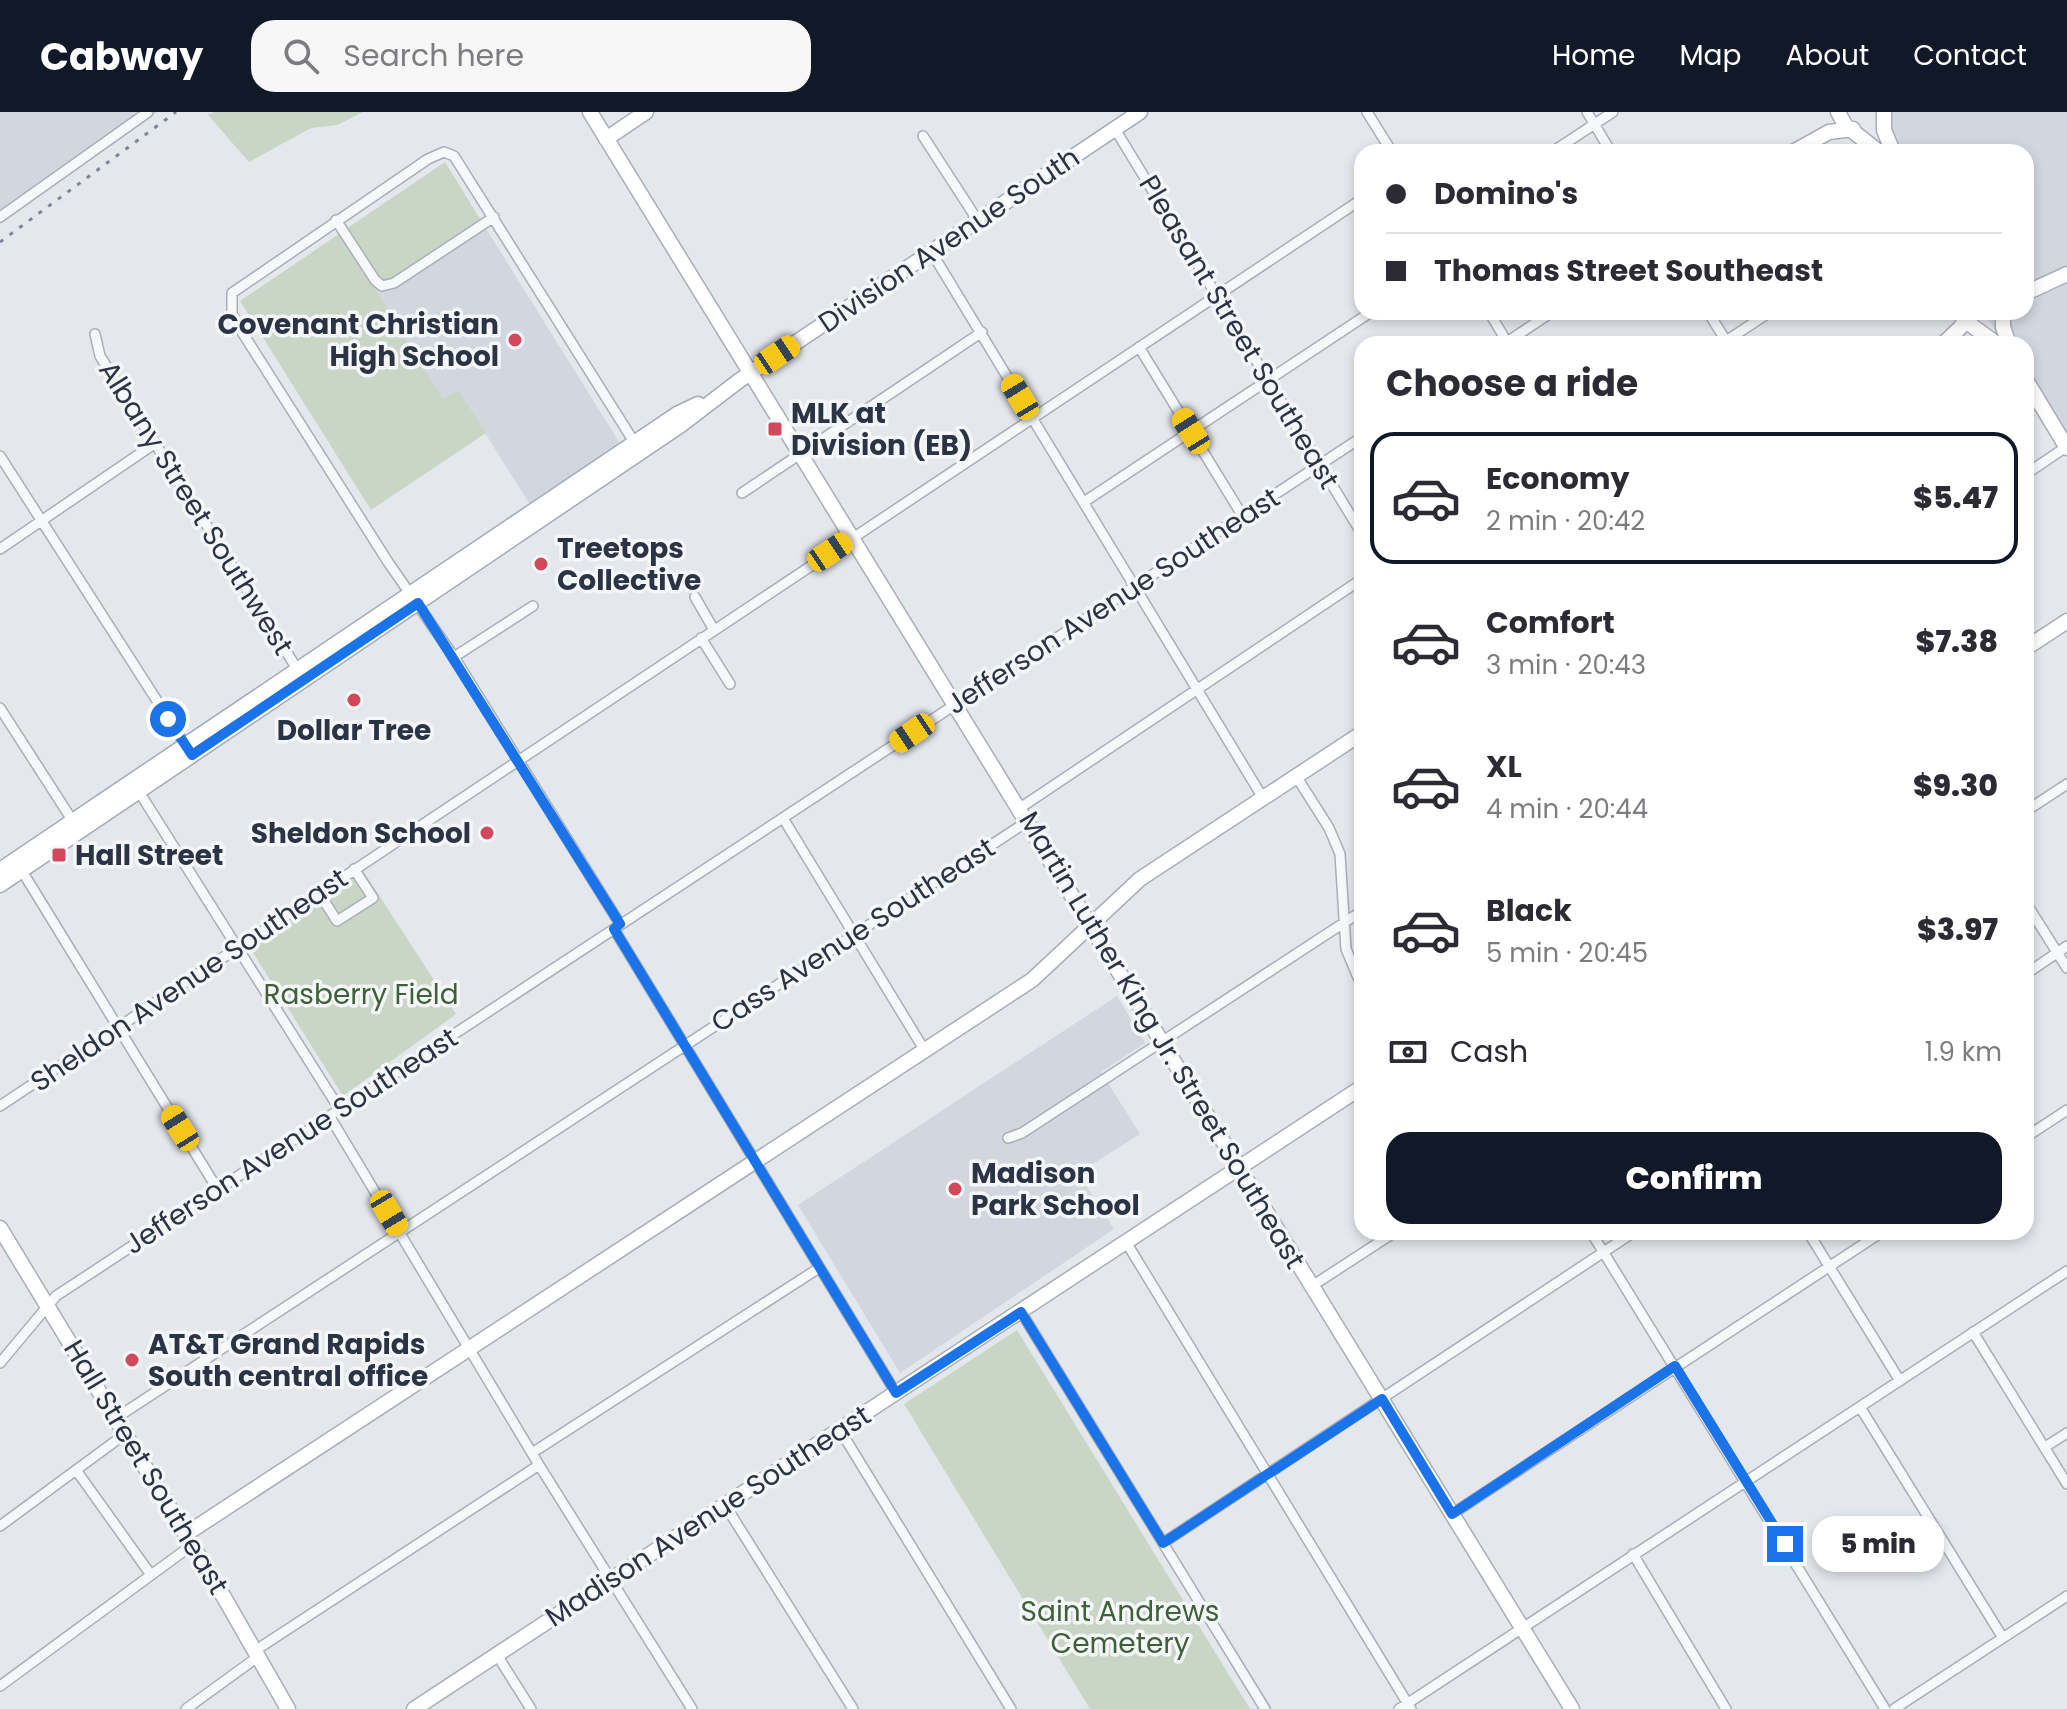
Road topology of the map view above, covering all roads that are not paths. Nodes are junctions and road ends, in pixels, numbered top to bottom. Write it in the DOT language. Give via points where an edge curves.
graph roads {
  1 [pos="148,112"];
  2 [pos="590,112"];
  3 [pos="646,112"];
  4 [pos="1140,112"];
  5 [pos="1368,112"];
  6 [pos="1587,112"];
  7 [pos="1613,112"];
  8 [pos="1835,112"];
  9 [pos="1883,112"];
  10 [pos="1594,124"];
  11 [pos="1115,129"];
  12 [pos="1853,129"];
  13 [pos="923,136"];
  14 [pos="606,139"];
  15 [pos="1387,144"];
  16 [pos="1564,144"];
  17 [pos="1606,144"];
  18 [pos="1803,144"];
  19 [pos="1809,144"];
  20 [pos="1870,144"];
  21 [pos="1889,144"];
  22 [pos="1354,204"];
  23 [pos="0,217"];
  24 [pos="494,217"];
  25 [pos="336,220"];
  26 [pos="978,221"];
  27 [pos="932,253"];
  28 [pos="2067,274"];
  29 [pos="2044,287"];
  30 [pos="2034,290"];
  31 [pos="2034,295"];
  32 [pos="1216,296"];
  33 [pos="1359,320"];
  34 [pos="1540,320"];
  35 [pos="1759,320"];
  36 [pos="1964,320"];
  37 [pos="1970,320"];
  38 [pos="2001,320"];
  39 [pos="982,332"];
  40 [pos="1982,333"];
  41 [pos="95,334"];
  42 [pos="1516,336"];
  43 [pos="1737,336"];
  44 [pos="1951,336"];
  45 [pos="1974,336"];
  46 [pos="1986,336"];
  47 [pos="1139,347"];
  48 [pos="752,372"];
  49 [pos="1268,380"];
  50 [pos="2034,393"];
  51 [pos="1033,418"];
  52 [pos="1191,431"];
  53 [pos="1354,442"];
  54 [pos="154,444"];
  55 [pos="638,448"];
  56 [pos="2067,448"];
  57 [pos="802,452"];
  58 [pos="0,456"];
  59 [pos="1319,466"];
  60 [pos="2034,469"];
  61 [pos="742,493"];
  62 [pos="1084,502"];
  63 [pos="1242,515"];
  64 [pos="42,521"];
  65 [pos="1354,521"];
  66 [pos="853,537"];
  67 [pos="0,549"];
  68 [pos="1354,584"];
  69 [pos="1136,586"];
  70 [pos="695,597"];
  71 [pos="415,598"];
  72 [pos="533,606"];
  73 [pos="2067,621"];
  74 [pos="714,630"];
  75 [pos="701,638"];
  76 [pos="2034,643"];
  77 [pos="454,657"];
  78 [pos="300,675"];
  79 [pos="730,684"];
  80 [pos="1199,689"];
  81 [pos="955,705"];
  82 [pos="0,708"];
  83 [pos="1354,738"];
  84 [pos="189,750"];
  85 [pos="517,761"];
  86 [pos="1296,776"];
  87 [pos="2067,784"];
  88 [pos="136,786"];
  89 [pos="1263,798"];
  90 [pos="2034,806"];
  91 [pos="1024,814"];
  92 [pos="783,818"];
  93 [pos="76,827"];
  94 [pos="354,869"];
  95 [pos="0,870"];
  96 [pos="22,871"];
  97 [pos="0,885"];
  98 [pos="319,893"];
  99 [pos="1354,916"];
  100 [pos="2034,916"];
  101 [pos="1342,924"];
  102 [pos="1092,925"];
  103 [pos="617,926"];
  104 [pos="855,934"];
  105 [pos="2067,946"];
  106 [pos="239,948"];
  107 [pos="2058,953"];
  108 [pos="2067,968"];
  109 [pos="2034,969"];
  110 [pos="1354,970"];
  111 [pos="118,1029"];
  112 [pos="1163,1042"];
  113 [pos="685,1046"];
  114 [pos="925,1051"];
  115 [pos="1354,1092"];
  116 [pos="0,1106"];
  117 [pos="340,1110"];
  118 [pos="2067,1110"];
  119 [pos="330,1117"];
  120 [pos="2034,1132"];
  121 [pos="1008,1138"];
  122 [pos="756,1161"];
  123 [pos="1238,1168"];
  124 [pos="218,1190"];
  125 [pos="0,1228"];
  126 [pos="401,1233"];
  127 [pos="1383,1240"];
  128 [pos="1596,1240"];
  129 [pos="1622,1240"];
  130 [pos="1813,1240"];
  131 [pos="1870,1240"];
  132 [pos="1126,1242"];
  133 [pos="1603,1252"];
  134 [pos="1829,1266"];
  135 [pos="819,1268"];
  136 [pos="2067,1271"];
  137 [pos="1312,1286"];
  138 [pos="48,1304"];
  139 [pos="1021,1312"];
  140 [pos="1973,1332"];
  141 [pos="469,1349"];
  142 [pos="0,1363"];
  143 [pos="1675,1366"];
  144 [pos="1900,1381"];
  145 [pos="896,1393"];
  146 [pos="1382,1399"];
  147 [pos="1860,1407"];
  148 [pos="116,1418"];
  149 [pos="840,1430"];
  150 [pos="2067,1433"];
  151 [pos="125,1434"];
  152 [pos="2045,1447"];
  153 [pos="532,1453"];
  154 [pos="539,1465"];
  155 [pos="76,1470"];
  156 [pos="1267,1472"];
  157 [pos="1746,1481"];
  158 [pos="2067,1484"];
  159 [pos="725,1505"];
  160 [pos="1452,1514"];
  161 [pos="0,1526"];
  162 [pos="189,1540"];
  163 [pos="1163,1543"];
  164 [pos="1633,1554"];
  165 [pos="151,1575"];
  166 [pos="611,1580"];
  167 [pos="2067,1596"];
  168 [pos="1522,1628"];
  169 [pos="2003,1638"];
  170 [pos="258,1653"];
  171 [pos="497,1655"];
  172 [pos="0,1686"];
  173 [pos="1406,1707"];
  174 [pos="186,1709"];
  175 [pos="288,1709"];
  176 [pos="414,1709"];
  177 [pos="531,1709"];
  178 [pos="692,1709"];
  179 [pos="853,1709"];
  180 [pos="1011,1709"];
  181 [pos="1265,1709"];
  182 [pos="1572,1709"];
  183 [pos="1726,1709"];
  184 [pos="1885,1709"];
  185 [pos="1894,1709"];
  1 -- 23 [label="street"];
  2 -- 14 [label="main road, Martin Luther King Jr. Street Southeast"];
  3 -- 14 [label="main road"];
  4 -- 11 [label="main road, Division Avenue South"];
  5 -- 15 [label="street"];
  6 -- 10 [label="street"];
  7 -- 10 [label="street"];
  8 -- 12 [label="main road"];
  8 -- 18 [label="main road"];
  9 -- 12 [label="main road" via="1871,128"];
  9 -- 21 [label="main road"];
  10 -- 16 [label="street"];
  10 -- 17 [label="street"];
  11 -- 26 [label="main road, Division Avenue South"];
  11 -- 32 [label="street, Pleasant Street Southeast"];
  12 -- 19 [label="main road" via="1834,131"];
  12 -- 20 [label="main road"];
  13 -- 26 [label="street"];
  14 -- 48 [label="main road, Martin Luther King Jr. Street Southeast"];
  22 -- 32 [label="street, Sheldon Avenue Southeast"];
  24 -- 25 [label="street" via="461,164 444,152"];
  24 -- 25 [label="street" via="382,286"];
  24 -- 55 [label="street"];
  25 -- 71 [label="street" via="236,289 230,301 232,314"];
  26 -- 27 [label="main road, Division Avenue South"];
  27 -- 39 [label="street"];
  27 -- 48 [label="main road, Division Avenue South"];
  28 -- 29 [label="main road"];
  29 -- 30 [label="main road"];
  29 -- 31 [label="main road"];
  32 -- 47 [label="street, Sheldon Avenue Southeast"];
  32 -- 49 [label="street, Pleasant Street Southeast"];
  33 -- 49 [label="street"];
  34 -- 42 [label="street"];
  35 -- 43 [label="street"];
  36 -- 44 [label="main road"];
  37 -- 40 [label="main road"];
  38 -- 40 [label="main road" via="1993,331"];
  39 -- 51 [label="street"];
  39 -- 57 [label="street"];
  40 -- 45 [label="main road"];
  40 -- 46 [label="main road"];
  41 -- 54 [label="street, Albany Street Southwest" via="100,356"];
  47 -- 51 [label="street, Sheldon Avenue Southeast"];
  47 -- 52 [label="street"];
  48 -- 55 [label="main road, Division Avenue South"];
  48 -- 57 [label="main road, Martin Luther King Jr. Street Southeast"];
  49 -- 52 [label="street"];
  49 -- 59 [label="street, Pleasant Street Southeast"];
  50 -- 56 [label="main road"];
  51 -- 62 [label="street"];
  51 -- 66 [label="street, Sheldon Avenue Southeast"];
  52 -- 62 [label="street"];
  52 -- 63 [label="street"];
  53 -- 59 [label="street, Jefferson Avenue Southeast"];
  54 -- 64 [label="street"];
  54 -- 78 [label="street, Albany Street Southwest"];
  55 -- 71 [label="main road, Division Avenue South"];
  56 -- 60 [label="street"];
  57 -- 61 [label="street"];
  57 -- 66 [label="main road, Martin Luther King Jr. Street Southeast"];
  58 -- 64 [label="street"];
  59 -- 63 [label="street, Jefferson Avenue Southeast"];
  59 -- 65 [label="street, Pleasant Street Southeast"];
  62 -- 69 [label="street"];
  63 -- 69 [label="street, Jefferson Avenue Southeast"];
  64 -- 67 [label="street"];
  64 -- 84 [label="street"];
  66 -- 74 [label="street, Sheldon Avenue Southeast"];
  66 -- 81 [label="main road, Martin Luther King Jr. Street Southeast"];
  68 -- 80 [label="street, Cass Avenue Southeast"];
  69 -- 80 [label="street"];
  69 -- 81 [label="street, Jefferson Avenue Southeast"];
  70 -- 74 [label="street"];
  71 -- 77 [label="street"];
  71 -- 78 [label="main road, Division Avenue South"];
  72 -- 77 [label="street"];
  73 -- 76 [label="main road"];
  74 -- 75 [label="street, Sheldon Avenue Southeast"];
  75 -- 79 [label="street"];
  75 -- 85 [label="street, Sheldon Avenue Southeast"];
  77 -- 85 [label="street"];
  78 -- 84 [label="main road, Division Avenue South"];
  80 -- 89 [label="street"];
  80 -- 91 [label="street, Cass Avenue Southeast"];
  81 -- 91 [label="main road, Martin Luther King Jr. Street Southeast"];
  81 -- 92 [label="street, Jefferson Avenue Southeast"];
  82 -- 93 [label="street"];
  83 -- 86 [label="main road"];
  84 -- 88 [label="main road, Division Avenue South"];
  85 -- 94 [label="street, Sheldon Avenue Southeast"];
  85 -- 103 [label="street"];
  86 -- 89 [label="main road"];
  86 -- 101 [label="street" via="1340,854 1345,888"];
  87 -- 90 [label="street"];
  88 -- 93 [label="main road, Division Avenue South"];
  88 -- 106 [label="street"];
  89 -- 102 [label="main road" via="1140,879"];
  91 -- 102 [label="main road, Martin Luther King Jr. Street Southeast"];
  91 -- 104 [label="street, Cass Avenue Southeast"];
  92 -- 103 [label="street, Jefferson Avenue Southeast"];
  92 -- 104 [label="street"];
  93 -- 95 [label="main road, Division Avenue South"];
  93 -- 96 [label="main road, Division Avenue South"];
  94 -- 98 [label="street, Sheldon Avenue Southeast"];
  94 -- 98 [label="street" via="373,898 337,921"];
  96 -- 97 [label="main road, Division Avenue South"];
  96 -- 111 [label="street"];
  98 -- 106 [label="street, Sheldon Avenue Southeast"];
  99 -- 101 [label="street"];
  100 -- 107 [label="street"];
  101 -- 110 [label="street"];
  101 -- 112 [label="street"];
  102 -- 112 [label="main road, Martin Luther King Jr. Street Southeast"];
  102 -- 114 [label="main road" via="1032,980"];
  103 -- 113 [label="street"];
  103 -- 117 [label="street, Jefferson Avenue Southeast"];
  104 -- 113 [label="street, Cass Avenue Southeast"];
  104 -- 114 [label="street"];
  105 -- 107 [label="street"];
  106 -- 111 [label="street, Sheldon Avenue Southeast"];
  106 -- 117 [label="street"];
  107 -- 108 [label="street"];
  107 -- 109 [label="street"];
  111 -- 116 [label="street, Sheldon Avenue Southeast"];
  111 -- 124 [label="street"];
  112 -- 121 [label="street"];
  112 -- 123 [label="main road, Martin Luther King Jr. Street Southeast"];
  113 -- 122 [label="street"];
  113 -- 126 [label="street, Cass Avenue Southeast"];
  114 -- 122 [label="main road"];
  115 -- 123 [label="main road, Madison Avenue Southeast"];
  117 -- 119 [label="street, Jefferson Avenue Southeast"];
  118 -- 120 [label="street"];
  119 -- 124 [label="street, Jefferson Avenue Southeast"];
  119 -- 126 [label="street"];
  122 -- 135 [label="street"];
  122 -- 141 [label="main road"];
  123 -- 132 [label="main road, Madison Avenue Southeast"];
  123 -- 137 [label="main road, Martin Luther King Jr. Street Southeast"];
  124 -- 138 [label="street, Jefferson Avenue Southeast"];
  125 -- 138 [label="main road, Hall Street Southeast"];
  126 -- 141 [label="street"];
  126 -- 148 [label="street, Cass Avenue Southeast"];
  127 -- 137 [label="street"];
  128 -- 133 [label="street"];
  129 -- 133 [label="street"];
  130 -- 134 [label="street"];
  131 -- 134 [label="street"];
  132 -- 139 [label="main road, Madison Avenue Southeast"];
  132 -- 156 [label="street"];
  133 -- 143 [label="street"];
  133 -- 146 [label="street"];
  134 -- 143 [label="street"];
  134 -- 144 [label="street"];
  135 -- 145 [label="street"];
  135 -- 153 [label="street"];
  136 -- 140 [label="street"];
  137 -- 146 [label="main road, Martin Luther King Jr. Street Southeast"];
  138 -- 142 [label="street, Jefferson Avenue Southeast"];
  138 -- 148 [label="main road, Hall Street Southeast"];
  139 -- 145 [label="main road, Madison Avenue Southeast"];
  139 -- 163 [label="street"];
  140 -- 144 [label="street"];
  140 -- 152 [label="street"];
  141 -- 153 [label="street"];
  141 -- 162 [label="main road"];
  143 -- 157 [label="street"];
  143 -- 160 [label="street"];
  144 -- 147 [label="street"];
  145 -- 149 [label="main road, Madison Avenue Southeast"];
  146 -- 156 [label="street"];
  146 -- 160 [label="main road, Martin Luther King Jr. Street Southeast"];
  147 -- 157 [label="street"];
  147 -- 169 [label="street"];
  148 -- 151 [label="main road, Hall Street Southeast"];
  149 -- 159 [label="main road, Madison Avenue Southeast"];
  149 -- 180 [label="street"];
  150 -- 152 [label="street"];
  151 -- 155 [label="street"];
  151 -- 162 [label="main road, Hall Street Southeast"];
  152 -- 158 [label="street"];
  153 -- 154 [label="street"];
  154 -- 166 [label="street"];
  154 -- 170 [label="street"];
  155 -- 161 [label="street"];
  155 -- 165 [label="street"];
  156 -- 163 [label="street"];
  156 -- 173 [label="street"];
  157 -- 164 [label="street"];
  157 -- 184 [label="street"];
  159 -- 166 [label="main road, Madison Avenue Southeast"];
  159 -- 179 [label="street"];
  160 -- 168 [label="main road, Martin Luther King Jr. Street Southeast"];
  162 -- 165 [label="street"];
  162 -- 170 [label="main road, Hall Street Southeast"];
  163 -- 181 [label="street"];
  164 -- 168 [label="street"];
  164 -- 183 [label="street"];
  165 -- 172 [label="street"];
  166 -- 171 [label="main road, Madison Avenue Southeast"];
  166 -- 178 [label="street"];
  167 -- 169 [label="street"];
  168 -- 173 [label="street"];
  168 -- 182 [label="main road, Martin Luther King Jr. Street Southeast"];
  169 -- 185 [label="street"];
  170 -- 174 [label="street"];
  170 -- 175 [label="main road, Hall Street Southeast"];
  171 -- 176 [label="main road, Madison Avenue Southeast"];
  171 -- 177 [label="street"];
}
